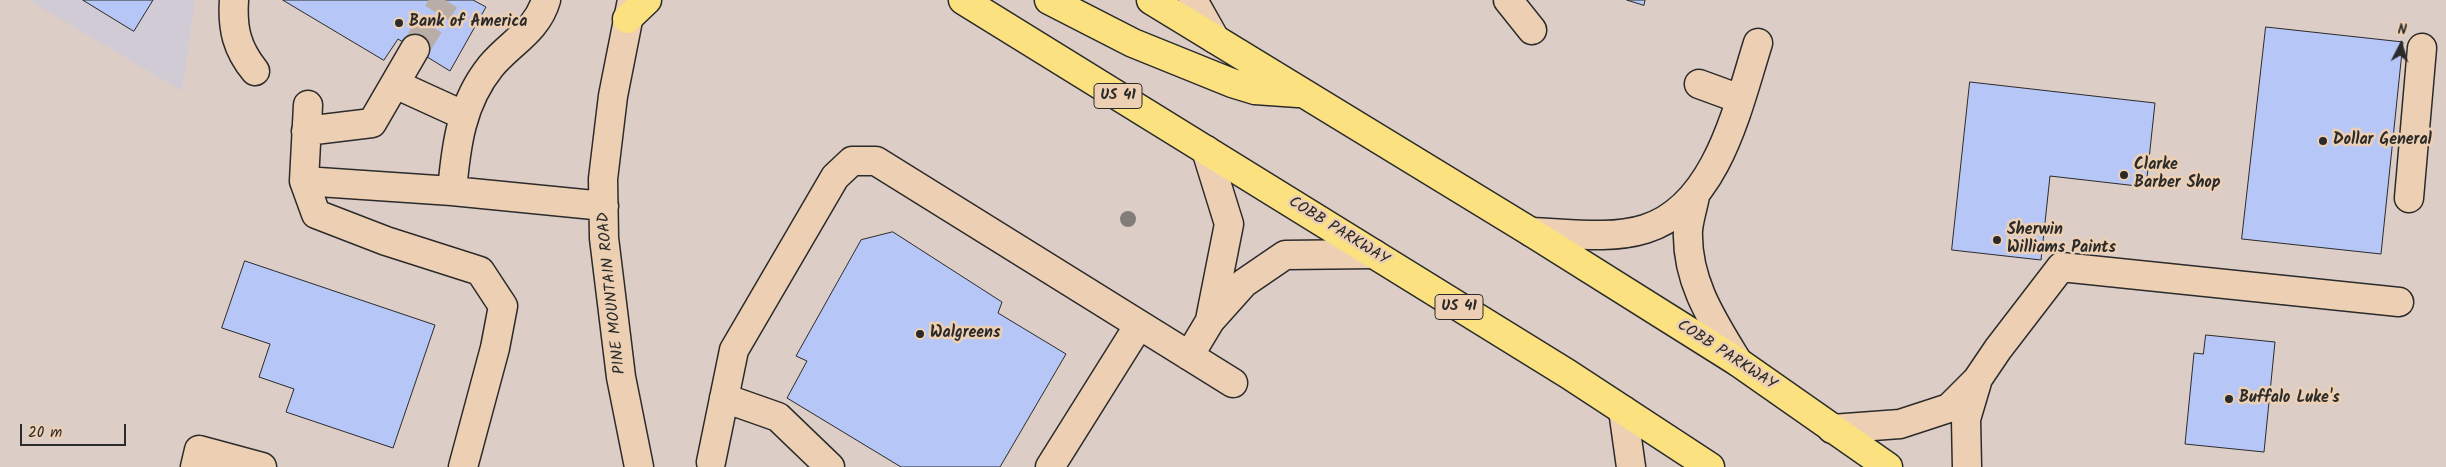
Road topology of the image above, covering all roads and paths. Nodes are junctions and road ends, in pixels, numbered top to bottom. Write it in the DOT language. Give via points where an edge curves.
graph roads {
  1 [pos="234,0"];
  2 [pos="546,0"];
  3 [pos="647,0"];
  4 [pos="963,0"];
  5 [pos="1049,0"];
  6 [pos="1151,0"];
  7 [pos="1193,0"];
  8 [pos="1508,0"];
  9 [pos="629,10"];
  10 [pos="1532,30"];
  11 [pos="1215,39"];
  12 [pos="1758,43"];
  13 [pos="2422,48"];
  14 [pos="415,49"];
  15 [pos="254,71"];
  16 [pos="395,84"];
  17 [pos="1699,84"];
  18 [pos="1305,94"];
  19 [pos="1740,99"];
  20 [pos="463,115"];
  21 [pos="1206,150"];
  22 [pos="304,181"];
  23 [pos="452,191"];
  24 [pos="1695,196"];
  25 [pos="2409,198"];
  26 [pos="604,206"];
  27 [pos="1531,232"];
  28 [pos="1374,254"];
  29 [pos="2398,302"];
  30 [pos="1210,321"];
  31 [pos="1139,325"];
  32 [pos="1189,356"];
  33 [pos="1738,362"];
  34 [pos="1977,380"];
  35 [pos="1233,383"];
  36 [pos="724,398"];
  37 [pos="1623,410"];
  38 [pos="1832,429"];
  39 [pos="711,465"];
  40 [pos="195,467"];
  41 [pos="262,467"];
  42 [pos="463,467"];
  43 [pos="639,467"];
  44 [pos="830,467"];
  45 [pos="1050,467"];
  46 [pos="1631,467"];
  47 [pos="1710,467"];
  48 [pos="1888,467"];
  49 [pos="1967,467"];
  1 -- 15 [label="street" via="235,33 241,54"];
  2 -- 20 [label="street" via="539,19 480,80"];
  3 -- 9 [label="main road"];
  4 -- 21 [label="main road, COBB PARKWAY / US 41"];
  5 -- 18 [label="main road" via="1133,43 1232,83 1256,90"];
  6 -- 11 [label="main road, COBB PARKWAY"];
  7 -- 11 [label="street"];
  8 -- 10 [label="street"];
  9 -- 26 [label="street, PINE MOUNTAIN ROAD" via="613,96 603,179"];
  11 -- 18 [label="main road, COBB PARKWAY"];
  12 -- 19 [label="street"];
  13 -- 25 [label="street"];
  14 -- 16 [label="street"];
  16 -- 20 [label="street"];
  16 -- 22 [label="street" via="372,124 307,118"];
  17 -- 19 [label="street"];
  18 -- 27 [label="main road, COBB PARKWAY"];
  19 -- 24 [label="street" via="1719,154"];
  20 -- 23 [label="street"];
  21 -- 28 [label="main road, COBB PARKWAY / US 41"];
  21 -- 30 [label="street" via="1230,224"];
  22 -- 23 [label="street"];
  22 -- 42 [label="street" via="316,214 386,241 480,271 503,306"];
  23 -- 26 [label="street"];
  24 -- 27 [label="street" via="1672,215 1646,229 1618,234"];
  24 -- 33 [label="street" via="1688,229 1689,261 1709,314"];
  26 -- 43 [label="street, PINE MOUNTAIN ROAD" via="604,238 621,377"];
  27 -- 33 [label="main road, COBB PARKWAY"];
  28 -- 30 [label="street" via="1285,255 1244,283"];
  28 -- 37 [label="main road, COBB PARKWAY / US 41"];
  29 -- 34 [label="street" via="2061,266"];
  30 -- 32 [label="street"];
  31 -- 32 [label="street"];
  31 -- 36 [label="street" via="876,161 852,161 835,177 734,350"];
  31 -- 45 [label="street"];
  32 -- 35 [label="street"];
  33 -- 38 [label="main road, COBB PARKWAY"];
  34 -- 38 [label="street" via="1949,408 1900,424"];
  34 -- 49 [label="street" via="1966,419"];
  36 -- 39 [label="street"];
  36 -- 44 [label="street" via="778,417"];
  37 -- 46 [label="street"];
  37 -- 47 [label="main road, COBB PARKWAY / US 41"];
  38 -- 48 [label="main road, COBB PARKWAY"];
  40 -- 41 [label="street" via="199,450"];
}
